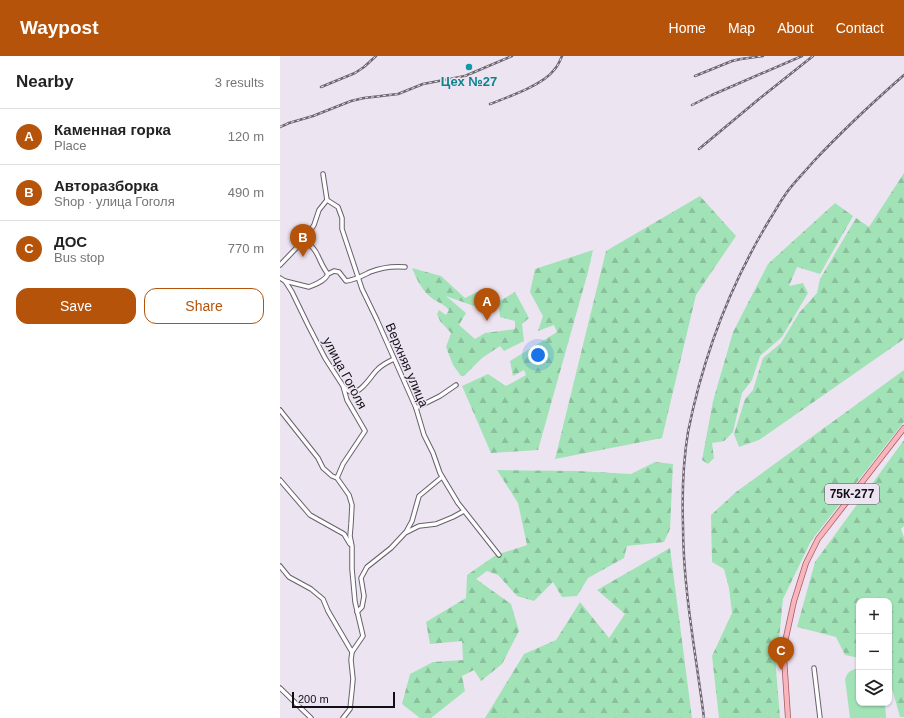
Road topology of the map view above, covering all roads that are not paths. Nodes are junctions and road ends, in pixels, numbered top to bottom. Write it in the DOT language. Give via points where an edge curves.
graph roads {
  1 [pos="323,174"];
  2 [pos="327,200"];
  3 [pos="304,240"];
  4 [pos="280,265"];
  5 [pos="405,267"];
  6 [pos="328,274"];
  7 [pos="280,278"];
  8 [pos="359,278"];
  9 [pos="285,281"];
  10 [pos="394,359"];
  11 [pos="456,385"];
  12 [pos="343,386"];
  13 [pos="416,408"];
  14 [pos="280,410"];
  15 [pos="904,428"];
  16 [pos="442,477"];
  17 [pos="337,478"];
  18 [pos="280,480"];
  19 [pos="464,511"];
  20 [pos="405,533"];
  21 [pos="352,546"];
  22 [pos="499,555"];
  23 [pos="280,566"];
  24 [pos="357,612"];
  25 [pos="352,652"];
  26 [pos="814,668"];
  27 [pos="280,688"];
  28 [pos="311,718"];
  29 [pos="343,718"];
  30 [pos="788,718"];
  31 [pos="820,718"];
  1 -- 2 [label="street"];
  2 -- 3 [label="street"];
  2 -- 8 [label="street, Верхняя улица" via="338,207 342,228"];
  3 -- 4 [label="street"];
  3 -- 6 [label="street" via="314,250"];
  5 -- 8 [label="street" via="386,268"];
  6 -- 8 [label="street" via="339,272 346,281"];
  6 -- 9 [label="street" via="309,288"];
  7 -- 9 [label="street, улица Гоголя"];
  8 -- 10 [label="street, Верхняя улица"];
  9 -- 12 [label="street, улица Гоголя"];
  10 -- 12 [label="street" via="384,363 357,391 348,391"];
  10 -- 13 [label="street, Верхняя улица"];
  11 -- 13 [label="street"];
  12 -- 17 [label="street, улица Гоголя" via="347,400 365,431 343,464"];
  13 -- 16 [label="street, Верхняя улица" via="424,435"];
  14 -- 17 [label="street" via="323,468"];
  15 -- 30 [label="main road, 75К-277" via="822,533 806,563 785,642"];
  16 -- 19 [label="street, Верхняя улица"];
  16 -- 20 [label="street" via="419,496 412,521"];
  17 -- 21 [label="street" via="349,495 352,505"];
  18 -- 21 [label="street" via="310,515 344,534"];
  19 -- 20 [label="street" via="436,524 419,526"];
  19 -- 22 [label="street, Верхняя улица"];
  20 -- 24 [label="street" via="367,567 361,578 364,596 362,606"];
  21 -- 24 [label="street"];
  23 -- 25 [label="street" via="289,577 323,599"];
  24 -- 25 [label="street" via="363,636"];
  25 -- 29 [label="street" via="350,709"];
  26 -- 31 [label="street"];
  27 -- 28 [label="street"];
}
